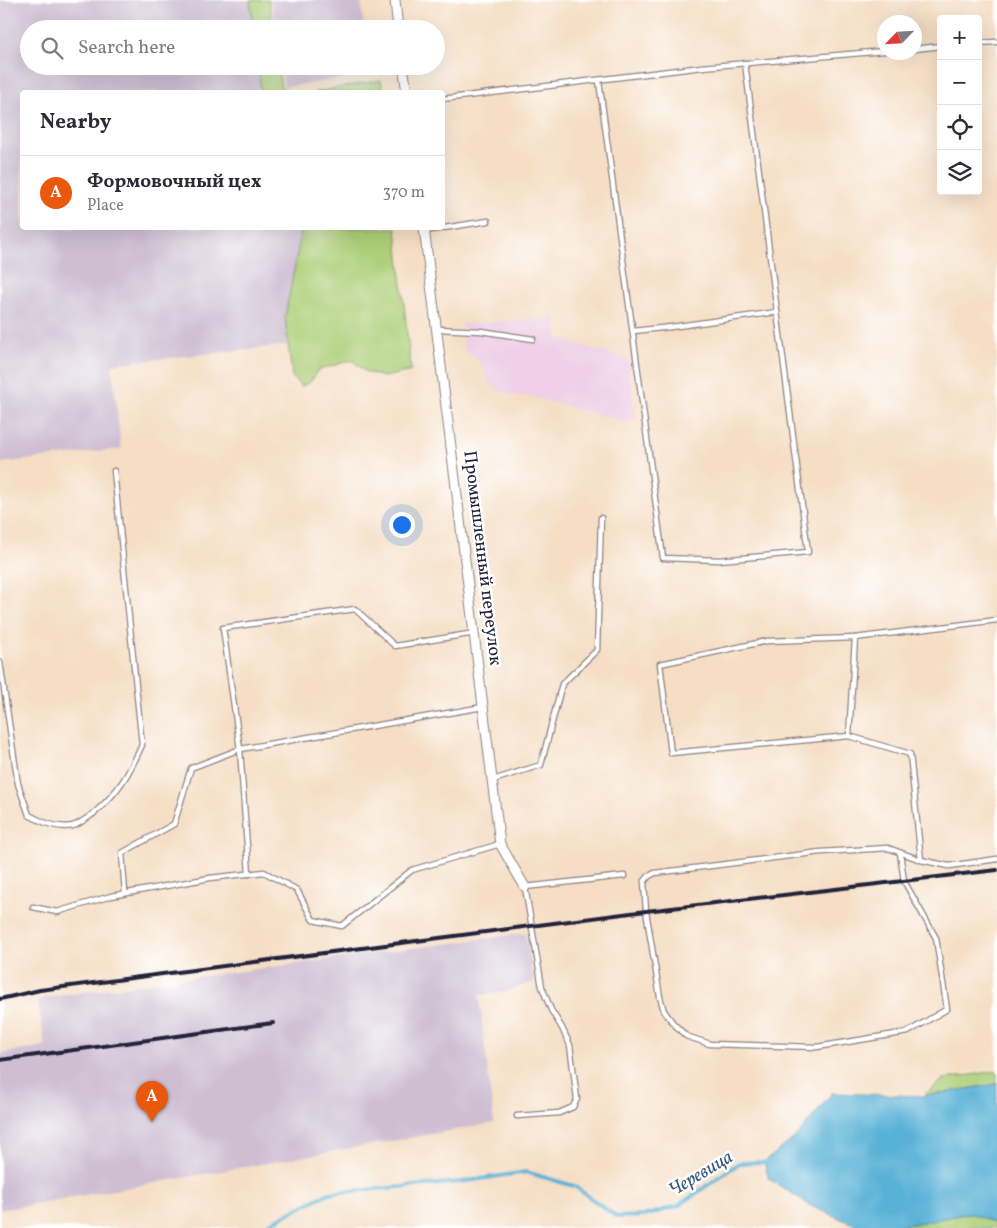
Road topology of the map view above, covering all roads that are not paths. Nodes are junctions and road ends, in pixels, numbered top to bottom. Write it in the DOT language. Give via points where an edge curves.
graph roads {
  1 [pos="395,0"];
  2 [pos="397,20"];
  3 [pos="997,42"];
  4 [pos="982,43"];
  5 [pos="937,46"];
  6 [pos="922,48"];
  7 [pos="877,52"];
  8 [pos="745,63"];
  9 [pos="404,75"];
  10 [pos="599,81"];
  11 [pos="406,90"];
  12 [pos="445,99"];
  13 [pos="488,221"];
  14 [pos="445,226"];
  15 [pos="424,230"];
  16 [pos="777,312"];
  17 [pos="438,329"];
  18 [pos="633,331"];
  19 [pos="533,339"];
  20 [pos="114,470"];
  21 [pos="601,518"];
  22 [pos="997,620"];
  23 [pos="475,633"];
  24 [pos="856,638"];
  25 [pos="0,662"];
  26 [pos="484,707"];
  27 [pos="849,736"];
  28 [pos="240,749"];
  29 [pos="493,780"];
  30 [pos="500,844"];
  31 [pos="900,852"];
  32 [pos="997,859"];
  33 [pos="921,860"];
  34 [pos="249,874"];
  35 [pos="624,876"];
  36 [pos="526,887"];
  37 [pos="125,893"];
  38 [pos="33,907"];
  39 [pos="517,1116"];
  1 -- 2 [label="street"];
  3 -- 4 [label="lane"];
  5 -- 6 [label="lane"];
  7 -- 8 [label="lane"];
  8 -- 10 [label="lane"];
  8 -- 16 [label="lane"];
  9 -- 11 [label="street"];
  10 -- 12 [label="lane"];
  10 -- 18 [label="lane"];
  13 -- 14 [label="lane"];
  15 -- 17 [label="street, Промышленный переулок"];
  16 -- 18 [label="lane"];
  16 -- 18 [label="lane" via="808,552 719,560 663,558"];
  17 -- 19 [label="lane" via="481,331"];
  17 -- 23 [label="street, Промышленный переулок"];
  20 -- 25 [label="lane" via="142,744 130,772 110,800 86,820 73,826 60,826 44,824 29,815 18,784"];
  21 -- 29 [label="lane" via="597,650 562,684 541,765"];
  22 -- 24 [label="lane"];
  23 -- 26 [label="street, Промышленный переулок"];
  23 -- 28 [label="lane" via="395,646 355,609 223,628"];
  24 -- 27 [label="lane"];
  24 -- 27 [label="lane" via="767,641 660,664 671,753"];
  26 -- 28 [label="lane"];
  26 -- 29 [label="street, Промышленный переулок"];
  27 -- 33 [label="lane" via="910,754"];
  28 -- 34 [label="lane"];
  28 -- 37 [label="lane" via="191,768 174,824 122,853"];
  29 -- 30 [label="street, Промышленный переулок"];
  30 -- 34 [label="lane" via="412,870 342,926 313,920 297,890 264,872"];
  30 -- 36 [label="street, Промышленный переулок"];
  31 -- 31 [label="lane" via="888,848 821,852 649,876 644,882 646,911 664,1011 686,1036 710,1044 817,1048 908,1032 947,1009 936,938 904,881"];
  31 -- 33 [label="lane"];
  32 -- 33 [label="lane" via="948,866"];
  34 -- 37 [label="lane"];
  35 -- 36 [label="lane"];
  36 -- 39 [label="lane" via="542,987 570,1045 576,1099 573,1107 559,1114"];
  37 -- 38 [label="lane" via="57,912"];
}
